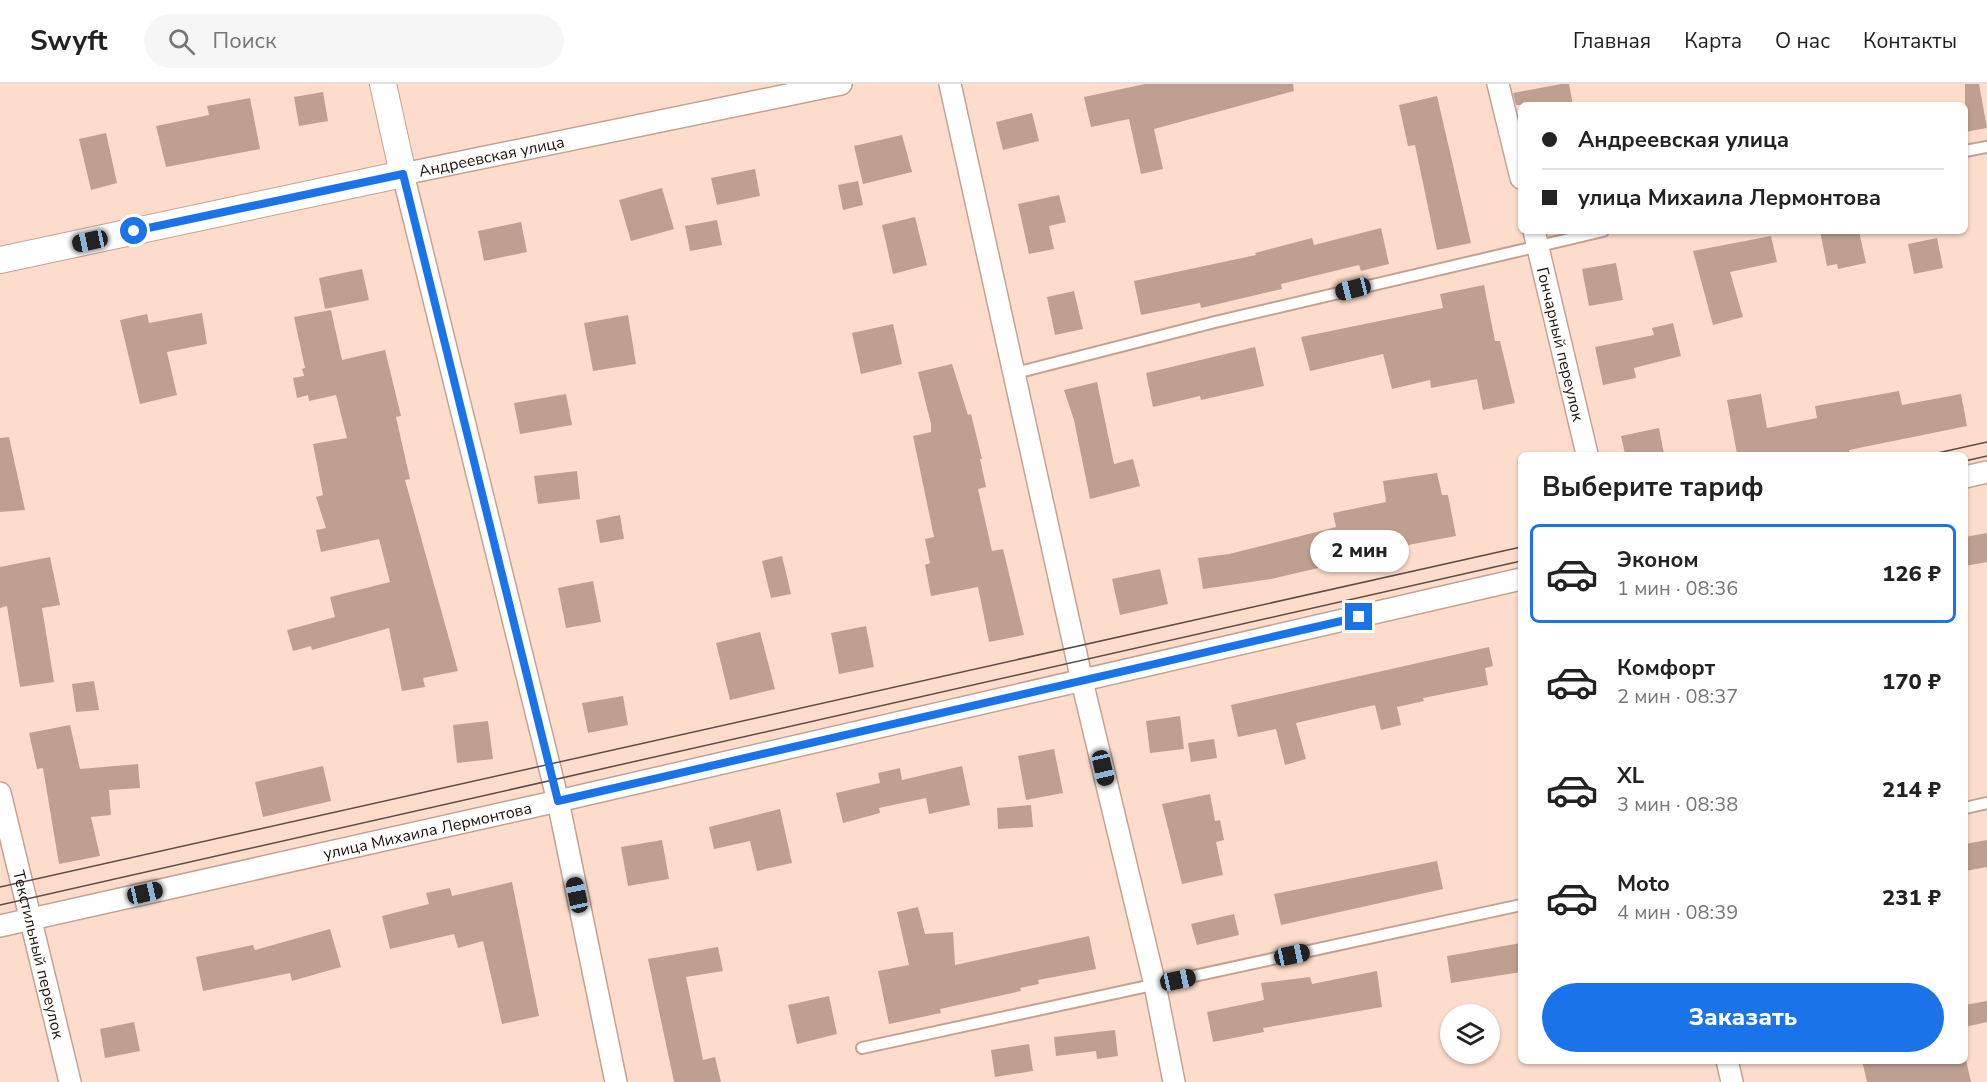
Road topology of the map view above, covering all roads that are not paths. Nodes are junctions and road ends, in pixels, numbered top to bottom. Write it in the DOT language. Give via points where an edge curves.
graph roads {
  1 [pos="383,84"];
  2 [pos="841,84"];
  3 [pos="950,84"];
  4 [pos="1498,84"];
  5 [pos="1987,147"];
  6 [pos="1968,151"];
  7 [pos="1518,166"];
  8 [pos="403,174"];
  9 [pos="1574,234"];
  10 [pos="1536,238"];
  11 [pos="0,260"];
  12 [pos="1016,373"];
  13 [pos="1587,452"];
  14 [pos="1987,472"];
  15 [pos="1968,476"];
  16 [pos="1518,580"];
  17 [pos="1083,681"];
  18 [pos="0,793"];
  19 [pos="558,801"];
  20 [pos="1987,803"];
  21 [pos="1968,807"];
  22 [pos="1518,906"];
  23 [pos="30,919"];
  24 [pos="0,926"];
  25 [pos="1155,985"];
  26 [pos="862,1048"];
  27 [pos="1728,1064"];
  28 [pos="70,1082"];
  29 [pos="616,1082"];
  30 [pos="1174,1082"];
  31 [pos="1732,1082"];
  1 -- 8 [label="street"];
  2 -- 8 [label="street, Андреевская улица"];
  3 -- 12 [label="street"];
  4 -- 7 [label="street"];
  5 -- 6 [label="lane"];
  8 -- 11 [label="street, Андреевская улица"];
  8 -- 19 [label="street"];
  9 -- 10 [label="lane"];
  10 -- 12 [label="lane"];
  10 -- 13 [label="street, Гончарный переулок"];
  12 -- 17 [label="street"];
  14 -- 15 [label="street"];
  16 -- 17 [label="street, улица Михаила Лермонтова"];
  17 -- 19 [label="street, улица Михаила Лермонтова"];
  17 -- 25 [label="street"];
  18 -- 23 [label="street, Текстильный переулок"];
  19 -- 23 [label="street, улица Михаила Лермонтова"];
  19 -- 29 [label="street"];
  20 -- 21 [label="lane"];
  22 -- 25 [label="lane"];
  23 -- 24 [label="street, улица Михаила Лермонтова"];
  23 -- 28 [label="street, Текстильный переулок"];
  25 -- 26 [label="lane"];
  25 -- 30 [label="street"];
  27 -- 31 [label="street"];
}
